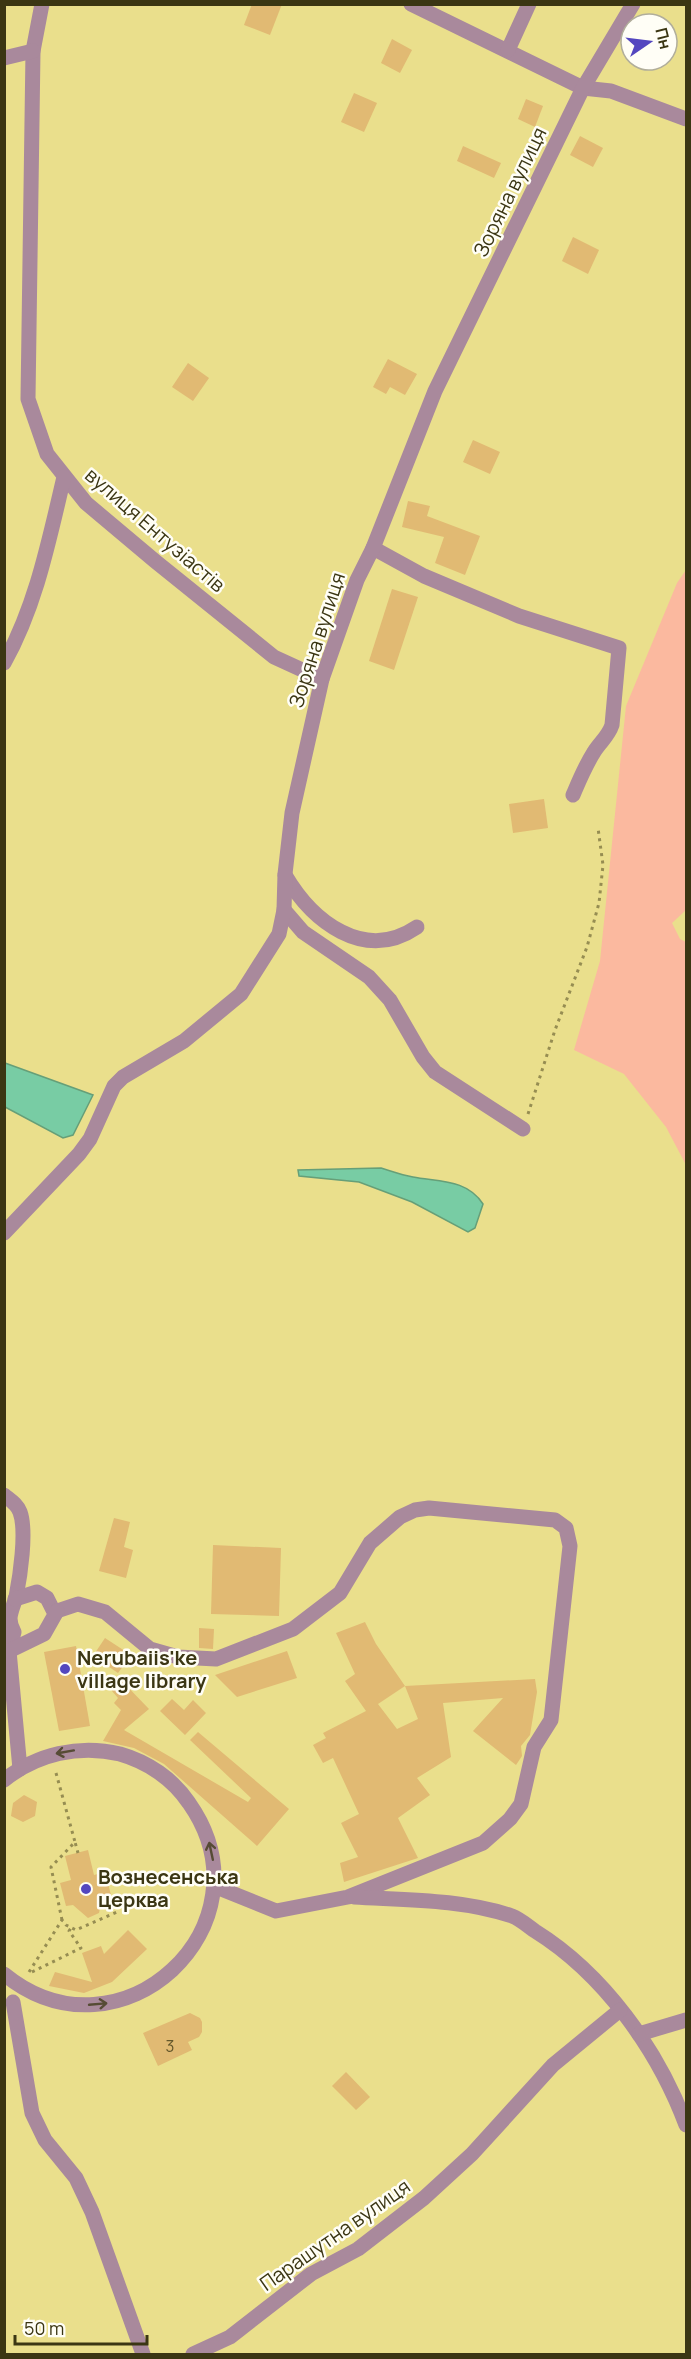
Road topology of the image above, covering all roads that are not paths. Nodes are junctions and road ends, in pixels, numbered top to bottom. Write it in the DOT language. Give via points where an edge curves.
graph roads {
  1 [pos="42,4"];
  2 [pos="411,4"];
  3 [pos="529,4"];
  4 [pos="633,4"];
  5 [pos="508,50"];
  6 [pos="33,51"];
  7 [pos="4,58"];
  8 [pos="583,87"];
  9 [pos="687,118"];
  10 [pos="64,477"];
  11 [pos="373,548"];
  12 [pos="4,663"];
  13 [pos="322,679"];
  14 [pos="573,795"];
  15 [pos="285,874"];
  16 [pos="284,910"];
  17 [pos="417,927"];
  18 [pos="523,1129"];
  19 [pos="4,1233"];
  20 [pos="4,1495"];
  21 [pos="15,1599"];
  22 [pos="57,1611"];
  23 [pos="20,1636"];
  24 [pos="20,1769"];
  25 [pos="4,1780"];
  26 [pos="214,1886"];
  27 [pos="348,1897"];
  28 [pos="4,1974"];
  29 [pos="9,2002"];
  30 [pos="61,2002"];
  31 [pos="620,2010"];
  32 [pos="687,2020"];
  33 [pos="656,2028"];
  34 [pos="687,2030"];
  35 [pos="639,2034"];
  36 [pos="687,2125"];
  37 [pos="143,2355"];
  38 [pos="193,2355"];
  1 -- 6 [label="street, вулиця Ентузіастів"];
  2 -- 5 [label="street"];
  3 -- 5 [label="street"];
  4 -- 8 [label="street, Зоряна вулиця"];
  5 -- 8 [label="street"];
  6 -- 7 [label="street"];
  6 -- 10 [label="street, вулиця Ентузіастів" via="28,399 47,454"];
  8 -- 9 [label="street" via="611,92"];
  8 -- 11 [label="street, Зоряна вулиця" via="435,391"];
  10 -- 12 [label="street" via="39,578"];
  10 -- 13 [label="street, вулиця Ентузіастів" via="86,503 274,657"];
  11 -- 13 [label="street, Зоряна вулиця" via="357,580"];
  11 -- 14 [label="street" via="424,576 519,616 620,648 612,725 586,765"];
  13 -- 15 [label="street, Зоряна вулиця" via="292,813"];
  15 -- 16 [label="street, Зоряна вулиця"];
  15 -- 17 [label="street" via="306,905 322,921 342,932 382,941 401,938"];
  16 -- 18 [label="street" via="303,932 390,999 435,1072"];
  16 -- 19 [label="street, Зоряна вулиця" via="279,934 241,994 184,1041 114,1086 79,1154"];
  20 -- 21 [label="street" via="17,1505 24,1527"];
  21 -- 22 [label="street" via="38,1592"];
  21 -- 23 [label="street" via="9,1623"];
  22 -- 23 [label="street" via="44,1634"];
  22 -- 27 [label="street" via="78,1604 105,1612 150,1649 178,1657 216,1659 293,1629 340,1593 370,1543 400,1517 415,1510 555,1520 566,1527 570,1546 551,1720 534,1747 521,1803 510,1820 483,1843"];
  23 -- 24 [label="street" via="9,1651"];
  24 -- 25 [label="street"];
  26 -- 24 [label="street, one-way" via="208,1841 196,1813 174,1785 153,1769 125,1756 83,1750 57,1753"];
  26 -- 27 [label="street" via="276,1911"];
  30 -- 26 [label="street, one-way" via="113,2002 139,1994 163,1979 183,1960 200,1935"];
  27 -- 31 [label="street" via="463,1906 513,1917 552,1941 586,1970"];
  28 -- 30 [label="street" via="37,1995"];
  29 -- 30 [label="street"];
  29 -- 37 [label="street" via="32,2113 45,2140 76,2178 88,2203"];
  31 -- 35 [label="street"];
  31 -- 38 [label="street, Парашутна вулиця" via="553,2065 471,2154 424,2198 358,2249 311,2274 230,2337"];
  32 -- 33 [label="street"];
  33 -- 34 [label="street"];
  33 -- 35 [label="street"];
  35 -- 36 [label="street"];
}
